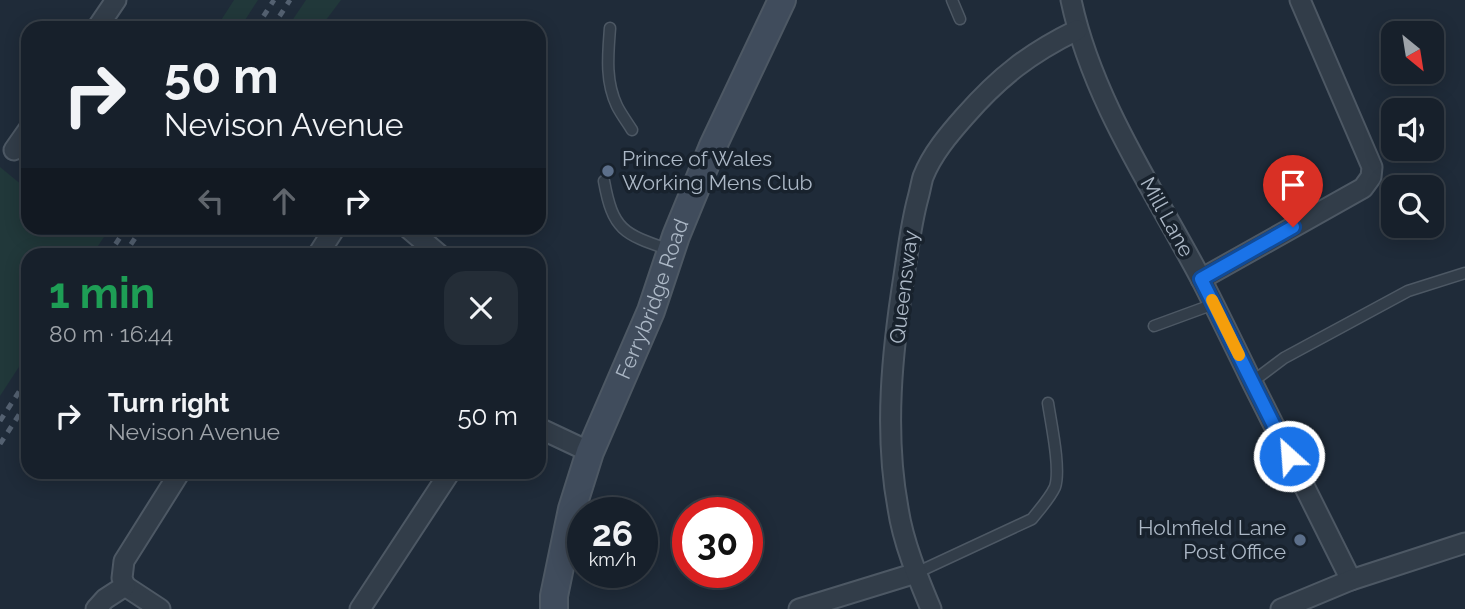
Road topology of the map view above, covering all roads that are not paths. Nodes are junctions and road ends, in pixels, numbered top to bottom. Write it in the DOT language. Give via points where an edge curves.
graph roads {
  1 [pos="116,0"];
  2 [pos="782,0"];
  3 [pos="952,0"];
  4 [pos="1071,0"];
  5 [pos="1300,0"];
  6 [pos="960,19"];
  7 [pos="102,21"];
  8 [pos="610,28"];
  9 [pos="1077,30"];
  10 [pos="632,130"];
  11 [pos="21,138"];
  12 [pos="11,149"];
  13 [pos="604,181"];
  14 [pos="416,235"];
  15 [pos="432,248"];
  16 [pos="671,250"];
  17 [pos="1465,273"];
  18 [pos="1201,279"];
  19 [pos="1213,304"];
  20 [pos="1154,326"];
  21 [pos="1252,382"];
  22 [pos="1048,402"];
  23 [pos="546,431"];
  24 [pos="590,452"];
  25 [pos="176,479"];
  26 [pos="445,479"];
  27 [pos="1465,543"];
  28 [pos="916,573"];
  29 [pos="1351,580"];
  30 [pos="125,586"];
  31 [pos="96,609"];
  32 [pos="160,609"];
  33 [pos="360,609"];
  34 [pos="554,609"];
  35 [pos="799,609"];
  36 [pos="931,609"];
  37 [pos="1281,609"];
  1 -- 7 [label="street"];
  2 -- 16 [label="street, Ferrybridge Road" via="713,146"];
  3 -- 6 [label="lane"];
  4 -- 9 [label="street, Mill Lane"];
  5 -- 18 [label="street" via="1372,167 1371,177 1363,188"];
  8 -- 10 [label="lane" via="610,82"];
  9 -- 18 [label="street, Mill Lane" via="1112,113"];
  9 -- 28 [label="street, Queensway" via="1019,63 985,93 946,137 923,177 899,304 891,393 891,454 898,510"];
  11 -- 12 [label="street"];
  13 -- 16 [label="lane" via="617,222 634,237"];
  14 -- 15 [label="street"];
  16 -- 24 [label="street, Ferrybridge Road" via="651,311"];
  17 -- 21 [label="lane" via="1408,291 1284,358"];
  18 -- 19 [label="street, Mill Lane"];
  19 -- 20 [label="lane"];
  19 -- 21 [label="street, Mill Lane"];
  21 -- 29 [label="street, Mill Lane"];
  22 -- 28 [label="lane" via="1057,473 1055,487 1043,505 1032,519"];
  23 -- 24 [label="street"];
  24 -- 34 [label="street, Ferrybridge Road" via="572,509"];
  25 -- 30 [label="street" via="124,561"];
  26 -- 33 [label="street"];
  27 -- 29 [label="street"];
  28 -- 35 [label="street"];
  28 -- 36 [label="street, Queensway"];
  29 -- 37 [label="street"];
  30 -- 31 [label="street"];
  30 -- 32 [label="street"];
}
